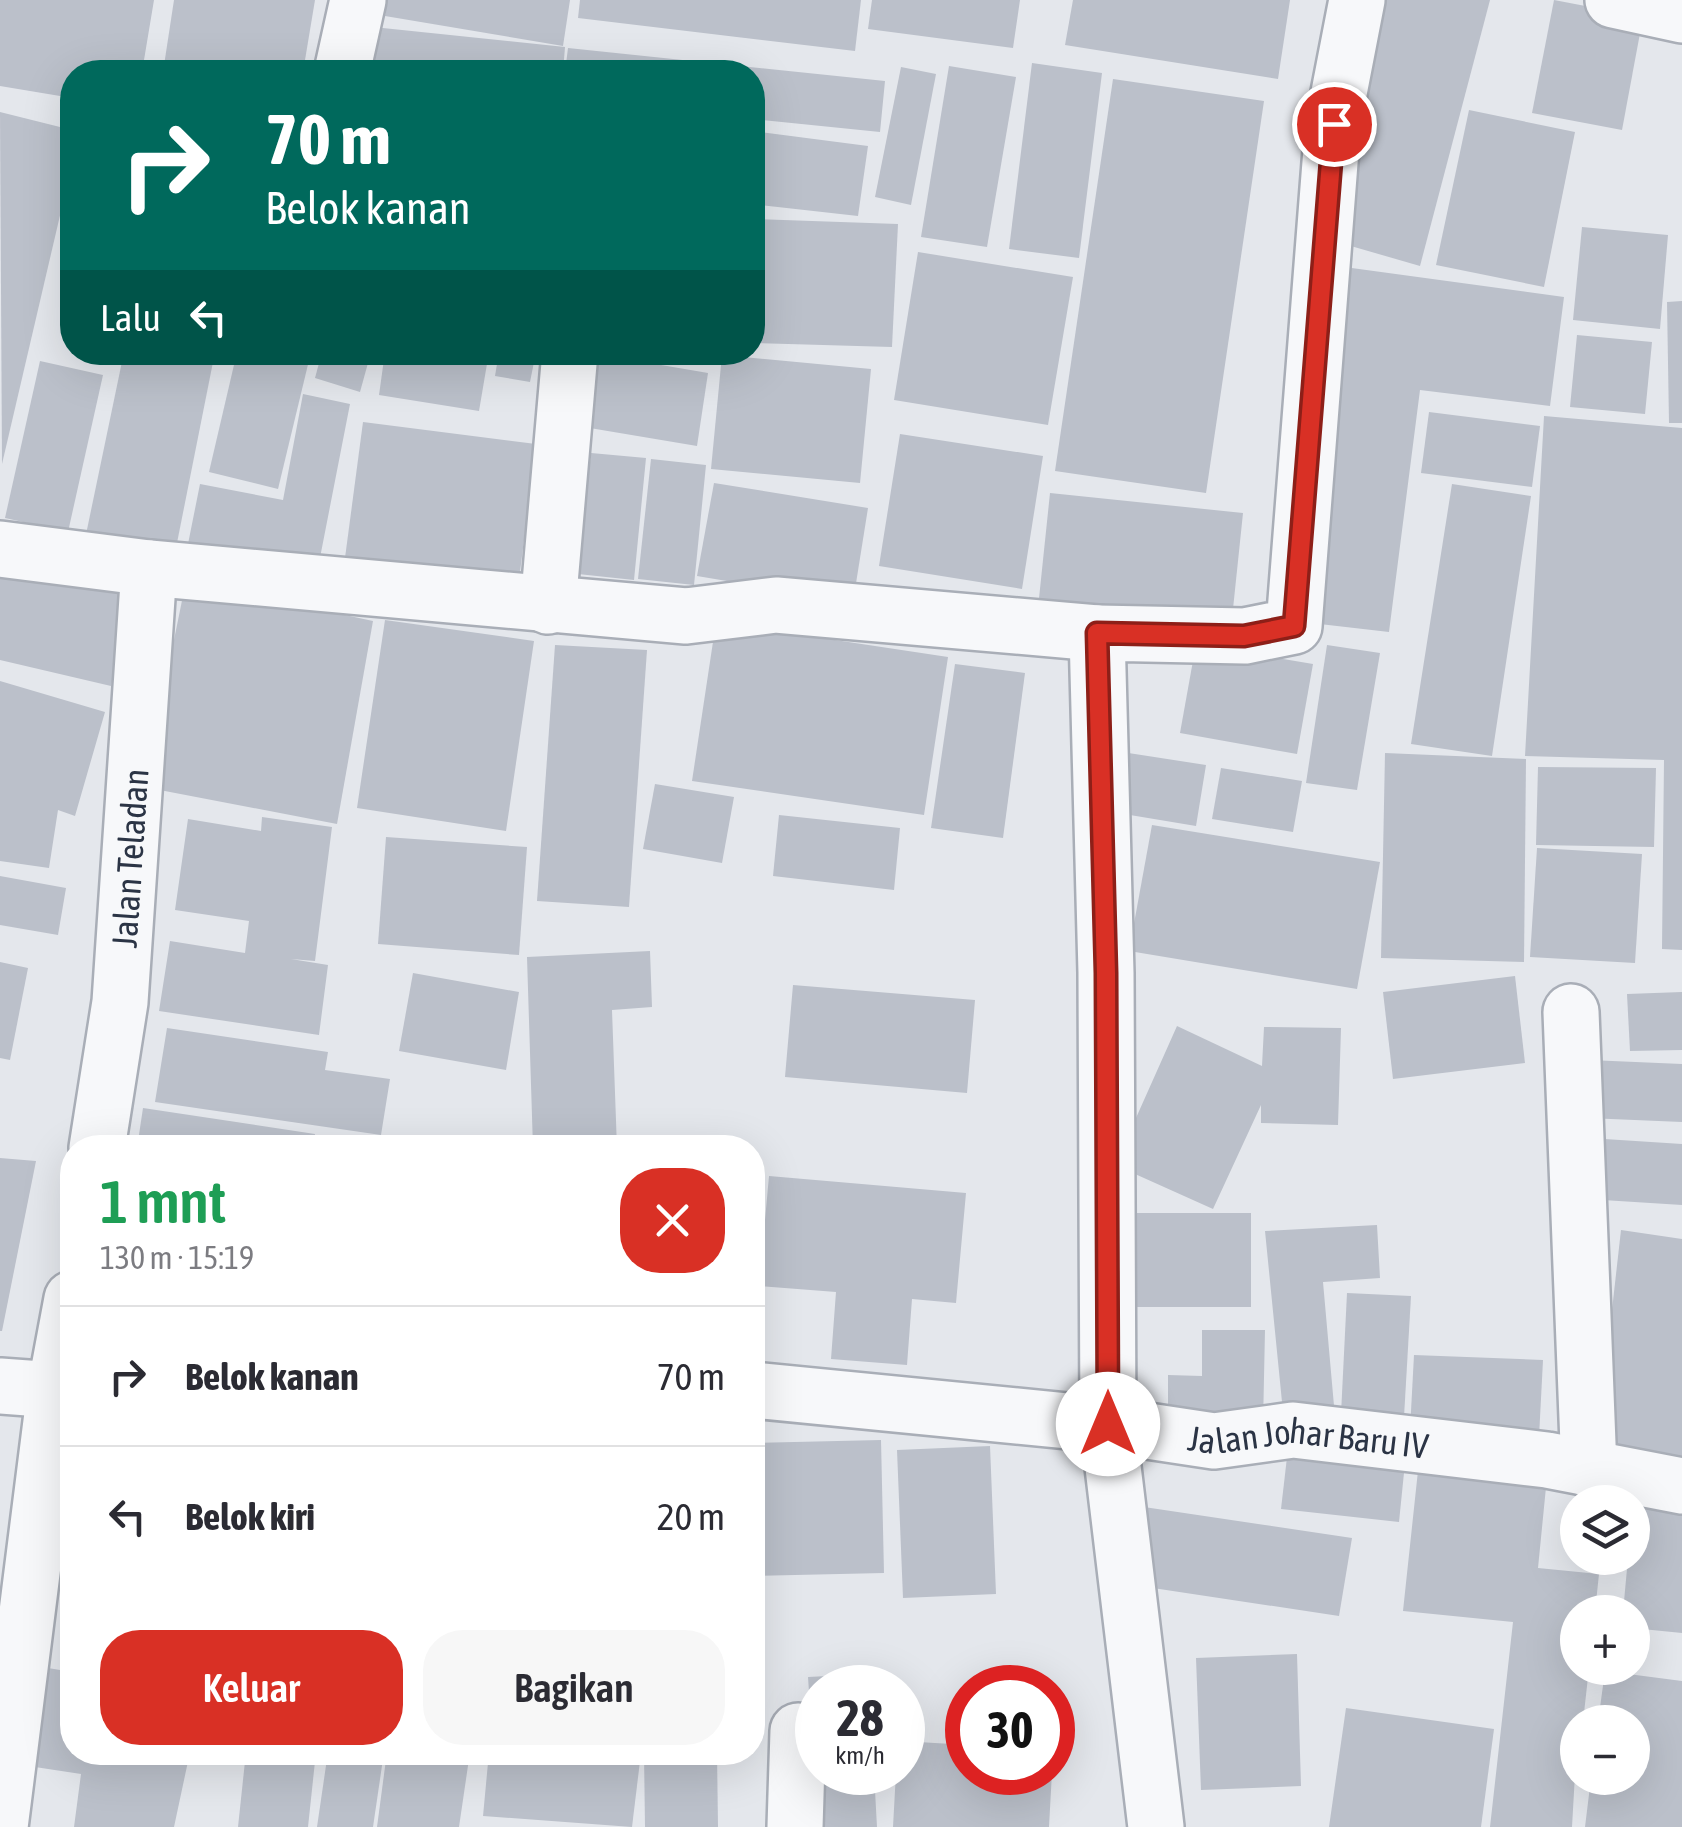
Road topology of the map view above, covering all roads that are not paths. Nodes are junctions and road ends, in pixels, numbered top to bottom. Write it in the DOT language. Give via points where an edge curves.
graph roads {
  1 [pos="358,0"];
  2 [pos="1357,0"];
  3 [pos="1613,0"];
  4 [pos="1682,15"];
  5 [pos="345,60"];
  6 [pos="569,365"];
  7 [pos="0,549"];
  8 [pos="149,568"];
  9 [pos="548,606"];
  10 [pos="1097,633"];
  11 [pos="1571,1012"];
  12 [pos="98,1135"];
  13 [pos="60,1365"];
  14 [pos="0,1386"];
  15 [pos="55,1390"];
  16 [pos="765,1391"];
  17 [pos="1108,1424"];
  18 [pos="1589,1469"];
  19 [pos="1682,1486"];
  20 [pos="9,1698"];
  21 [pos="796,1795"];
  22 [pos="0,1827"];
  23 [pos="795,1827"];
  24 [pos="1156,1827"];
  1 -- 5 [label="street"];
  2 -- 10 [label="street" via="1332,144 1294,626 1244,636"];
  3 -- 4 [label="street"];
  6 -- 9 [label="street"];
  7 -- 8 [label="street"];
  8 -- 9 [label="street"];
  8 -- 12 [label="street, Jalan Teladan" via="120,1002"];
  9 -- 10 [label="street" via="686,616 776,605"];
  10 -- 17 [label="street"];
  11 -- 18 [label="street"];
  13 -- 15 [label="street"];
  14 -- 15 [label="street"];
  15 -- 20 [label="street"];
  16 -- 17 [label="street, Jalan Johar Baru IV"];
  17 -- 18 [label="street, Jalan Johar Baru IV" via="1214,1440 1293,1430"];
  17 -- 24 [label="street"];
  18 -- 19 [label="street, Jalan Johar Baru IV"];
  20 -- 22 [label="street"];
  21 -- 23 [label="street"];
}
